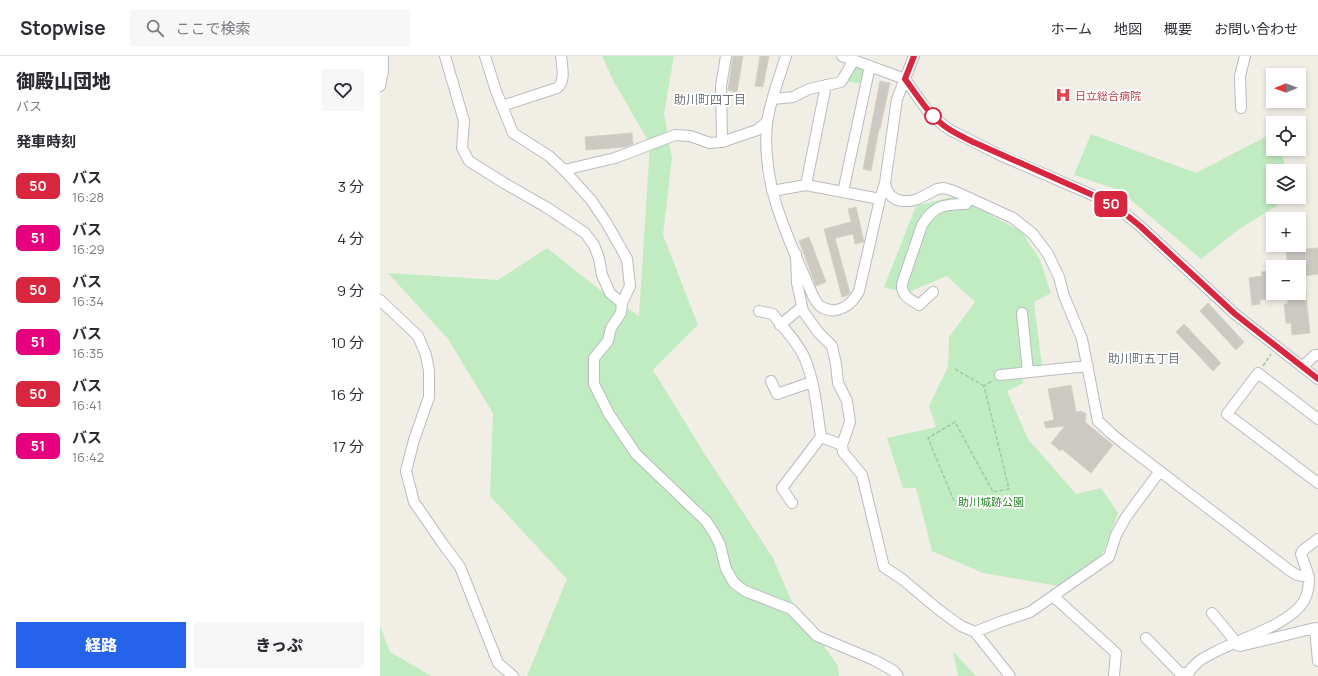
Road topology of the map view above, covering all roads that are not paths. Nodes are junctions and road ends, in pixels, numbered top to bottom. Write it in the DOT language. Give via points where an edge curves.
graph roads {
  1 [pos="383,56"];
  2 [pos="445,56"];
  3 [pos="486,56"];
  4 [pos="561,56"];
  5 [pos="726,56"];
  6 [pos="786,56"];
  7 [pos="842,56"];
  8 [pos="914,56"];
  9 [pos="1245,56"];
  10 [pos="854,60"];
  11 [pos="870,66"];
  12 [pos="905,79"];
  13 [pos="826,85"];
  14 [pos="380,86"];
  15 [pos="773,99"];
  16 [pos="502,106"];
  17 [pos="1241,108"];
  18 [pos="767,122"];
  19 [pos="722,142"];
  20 [pos="564,170"];
  21 [pos="885,183"];
  22 [pos="806,185"];
  23 [pos="772,191"];
  24 [pos="843,192"];
  25 [pos="970,198"];
  26 [pos="880,199"];
  27 [pos="796,254"];
  28 [pos="933,292"];
  29 [pos="380,300"];
  30 [pos="622,303"];
  31 [pos="802,307"];
  32 [pos="759,311"];
  33 [pos="1022,313"];
  34 [pos="780,325"];
  35 [pos="1318,355"];
  36 [pos="1088,366"];
  37 [pos="1302,366"];
  38 [pos="1028,372"];
  39 [pos="1000,375"];
  40 [pos="1318,379"];
  41 [pos="771,381"];
  42 [pos="812,382"];
  43 [pos="1318,420"];
  44 [pos="821,437"];
  45 [pos="842,445"];
  46 [pos="1160,471"];
  47 [pos="1318,483"];
  48 [pos="792,503"];
  49 [pos="1318,539"];
  50 [pos="1309,577"];
  51 [pos="1053,596"];
  52 [pos="1212,613"];
  53 [pos="975,632"];
  54 [pos="1146,638"];
  55 [pos="1234,642"];
  56 [pos="1318,661"];
  57 [pos="1188,674"];
  58 [pos="513,676"];
  59 [pos="898,676"];
  60 [pos="1010,676"];
  61 [pos="1114,676"];
  1 -- 14 [label="street"];
  2 -- 30 [label="street" via="464,121 462,148 469,161 546,207 585,234 594,245 610,293"];
  3 -- 16 [label="street"];
  4 -- 16 [label="street" via="561,85"];
  5 -- 19 [label="street" via="720,86"];
  6 -- 15 [label="street"];
  7 -- 10 [label="street"];
  8 -- 12 [label="street"];
  9 -- 17 [label="street" via="1240,76"];
  10 -- 11 [label="street"];
  10 -- 13 [label="street" via="841,82"];
  11 -- 12 [label="street"];
  11 -- 24 [label="street"];
  12 -- 21 [label="street" via="895,106"];
  12 -- 37 [label="street" via="927,110 952,131 1002,156 1113,204 1235,314"];
  13 -- 15 [label="street" via="809,89 793,97"];
  13 -- 22 [label="street"];
  15 -- 18 [label="street"];
  16 -- 20 [label="street" via="513,133 549,156"];
  18 -- 19 [label="street" via="757,130"];
  18 -- 23 [label="street" via="766,155"];
  19 -- 20 [label="street" via="710,143 690,136 675,135 615,158"];
  20 -- 30 [label="street" via="591,200 627,260 630,286"];
  21 -- 25 [label="street" via="891,196 897,200 918,199 944,188"];
  21 -- 26 [label="street"];
  22 -- 23 [label="street"];
  22 -- 24 [label="street"];
  23 -- 27 [label="street"];
  24 -- 26 [label="street"];
  25 -- 28 [label="street" via="966,204 939,207 922,224 901,290 904,296 919,305"];
  25 -- 36 [label="street" via="1013,218 1033,234 1048,254 1082,339"];
  26 -- 27 [label="street" via="859,291 850,304 834,310 819,305"];
  27 -- 31 [label="street" via="797,283"];
  29 -- 58 [label="street" via="418,336 428,363 429,397 406,471 414,502 460,567 498,663"];
  30 -- 59 [label="street" via="621,313 608,341 594,358 594,384 609,414 636,454 706,521 720,545 726,569 734,583 745,591 791,609 817,636 874,660"];
  31 -- 34 [label="street"];
  31 -- 45 [label="street" via="818,332 832,346 838,383 847,401 850,422"];
  32 -- 34 [label="street" via="773,314"];
  33 -- 38 [label="street"];
  34 -- 42 [label="street" via="794,339 805,358"];
  35 -- 37 [label="street"];
  36 -- 38 [label="street"];
  36 -- 46 [label="street" via="1098,421"];
  37 -- 40 [label="street"];
  38 -- 39 [label="street"];
  41 -- 42 [label="street" via="777,394"];
  42 -- 44 [label="street"];
  43 -- 47 [label="street" via="1258,374 1227,414"];
  44 -- 45 [label="street"];
  44 -- 48 [label="street" via="782,488"];
  45 -- 53 [label="street" via="844,452 862,475 884,567 960,626"];
  46 -- 50 [label="street" via="1289,570 1297,575"];
  46 -- 51 [label="street" via="1126,518 1116,535 1109,557"];
  49 -- 50 [label="street" via="1301,554"];
  50 -- 55 [label="street" via="1304,601 1290,616"];
  51 -- 53 [label="street" via="1030,612"];
  51 -- 61 [label="street" via="1116,653"];
  52 -- 55 [label="street"];
  53 -- 60 [label="street"];
  54 -- 57 [label="street" via="1180,673"];
  55 -- 56 [label="street" via="1240,646 1315,628"];
  55 -- 57 [label="street" via="1202,658"];
}
